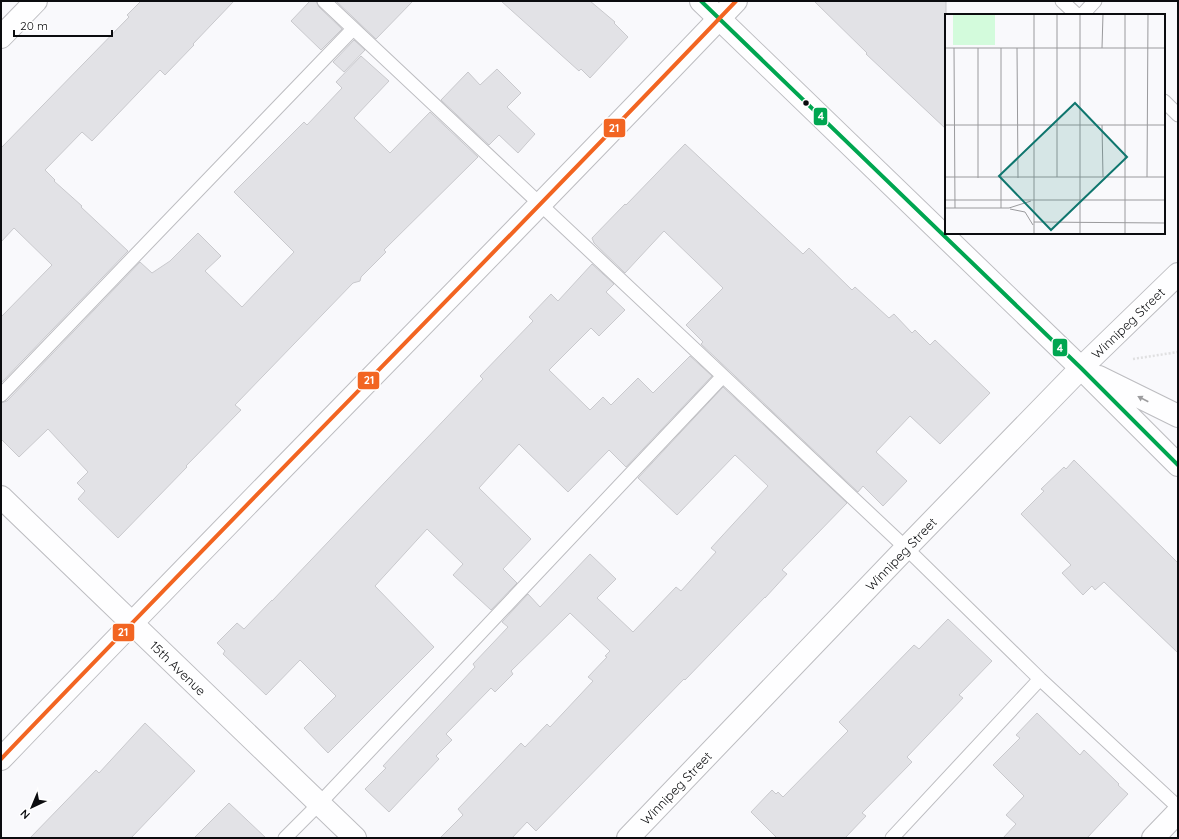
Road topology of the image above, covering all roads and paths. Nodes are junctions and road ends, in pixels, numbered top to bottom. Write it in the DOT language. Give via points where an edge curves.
graph roads {
  1 [pos="36,1"];
  2 [pos="324,1"];
  3 [pos="701,1"];
  4 [pos="736,1"];
  5 [pos="1062,1"];
  6 [pos="1095,1"];
  7 [pos="1076,14"];
  8 [pos="1083,14"];
  9 [pos="719,18"];
  10 [pos="353,29"];
  11 [pos="1,37"];
  12 [pos="1165,102"];
  13 [pos="1178,115"];
  14 [pos="540,204"];
  15 [pos="1178,274"];
  16 [pos="1082,368"];
  17 [pos="723,376"];
  18 [pos="1,396"];
  19 [pos="1178,416"];
  20 [pos="1178,465"];
  21 [pos="1,497"];
  22 [pos="906,548"];
  23 [pos="131,623"];
  24 [pos="1040,679"];
  25 [pos="1,759"];
  26 [pos="319,804"];
  27 [pos="1178,807"];
  28 [pos="1178,812"];
  29 [pos="286,838"];
  30 [pos="355,838"];
  31 [pos="628,838"];
  32 [pos="892,838"];
  33 [pos="1153,838"];
  1 -- 11 [label="street"];
  2 -- 10 [label="lane"];
  3 -- 9 [label="street"];
  4 -- 9 [label="street"];
  5 -- 7 [label="lane"];
  6 -- 8 [label="lane"];
  9 -- 14 [label="street"];
  9 -- 16 [label="street"];
  10 -- 14 [label="lane"];
  10 -- 18 [label="lane"];
  12 -- 13 [label="lane"];
  14 -- 17 [label="lane"];
  14 -- 23 [label="street"];
  15 -- 16 [label="street, Winnipeg Street"];
  19 -- 16 [label="street, one-way"];
  16 -- 20 [label="street"];
  16 -- 22 [label="street, Winnipeg Street"];
  17 -- 22 [label="lane"];
  17 -- 26 [label="lane"];
  21 -- 23 [label="street, 15th Avenue"];
  22 -- 24 [label="lane"];
  22 -- 31 [label="street, Winnipeg Street"];
  23 -- 25 [label="street"];
  23 -- 26 [label="street, 15th Avenue"];
  24 -- 27 [label="lane"];
  24 -- 32 [label="lane"];
  26 -- 29 [label="lane"];
  26 -- 30 [label="street, 15th Avenue"];
  28 -- 33 [label="street"];
}
